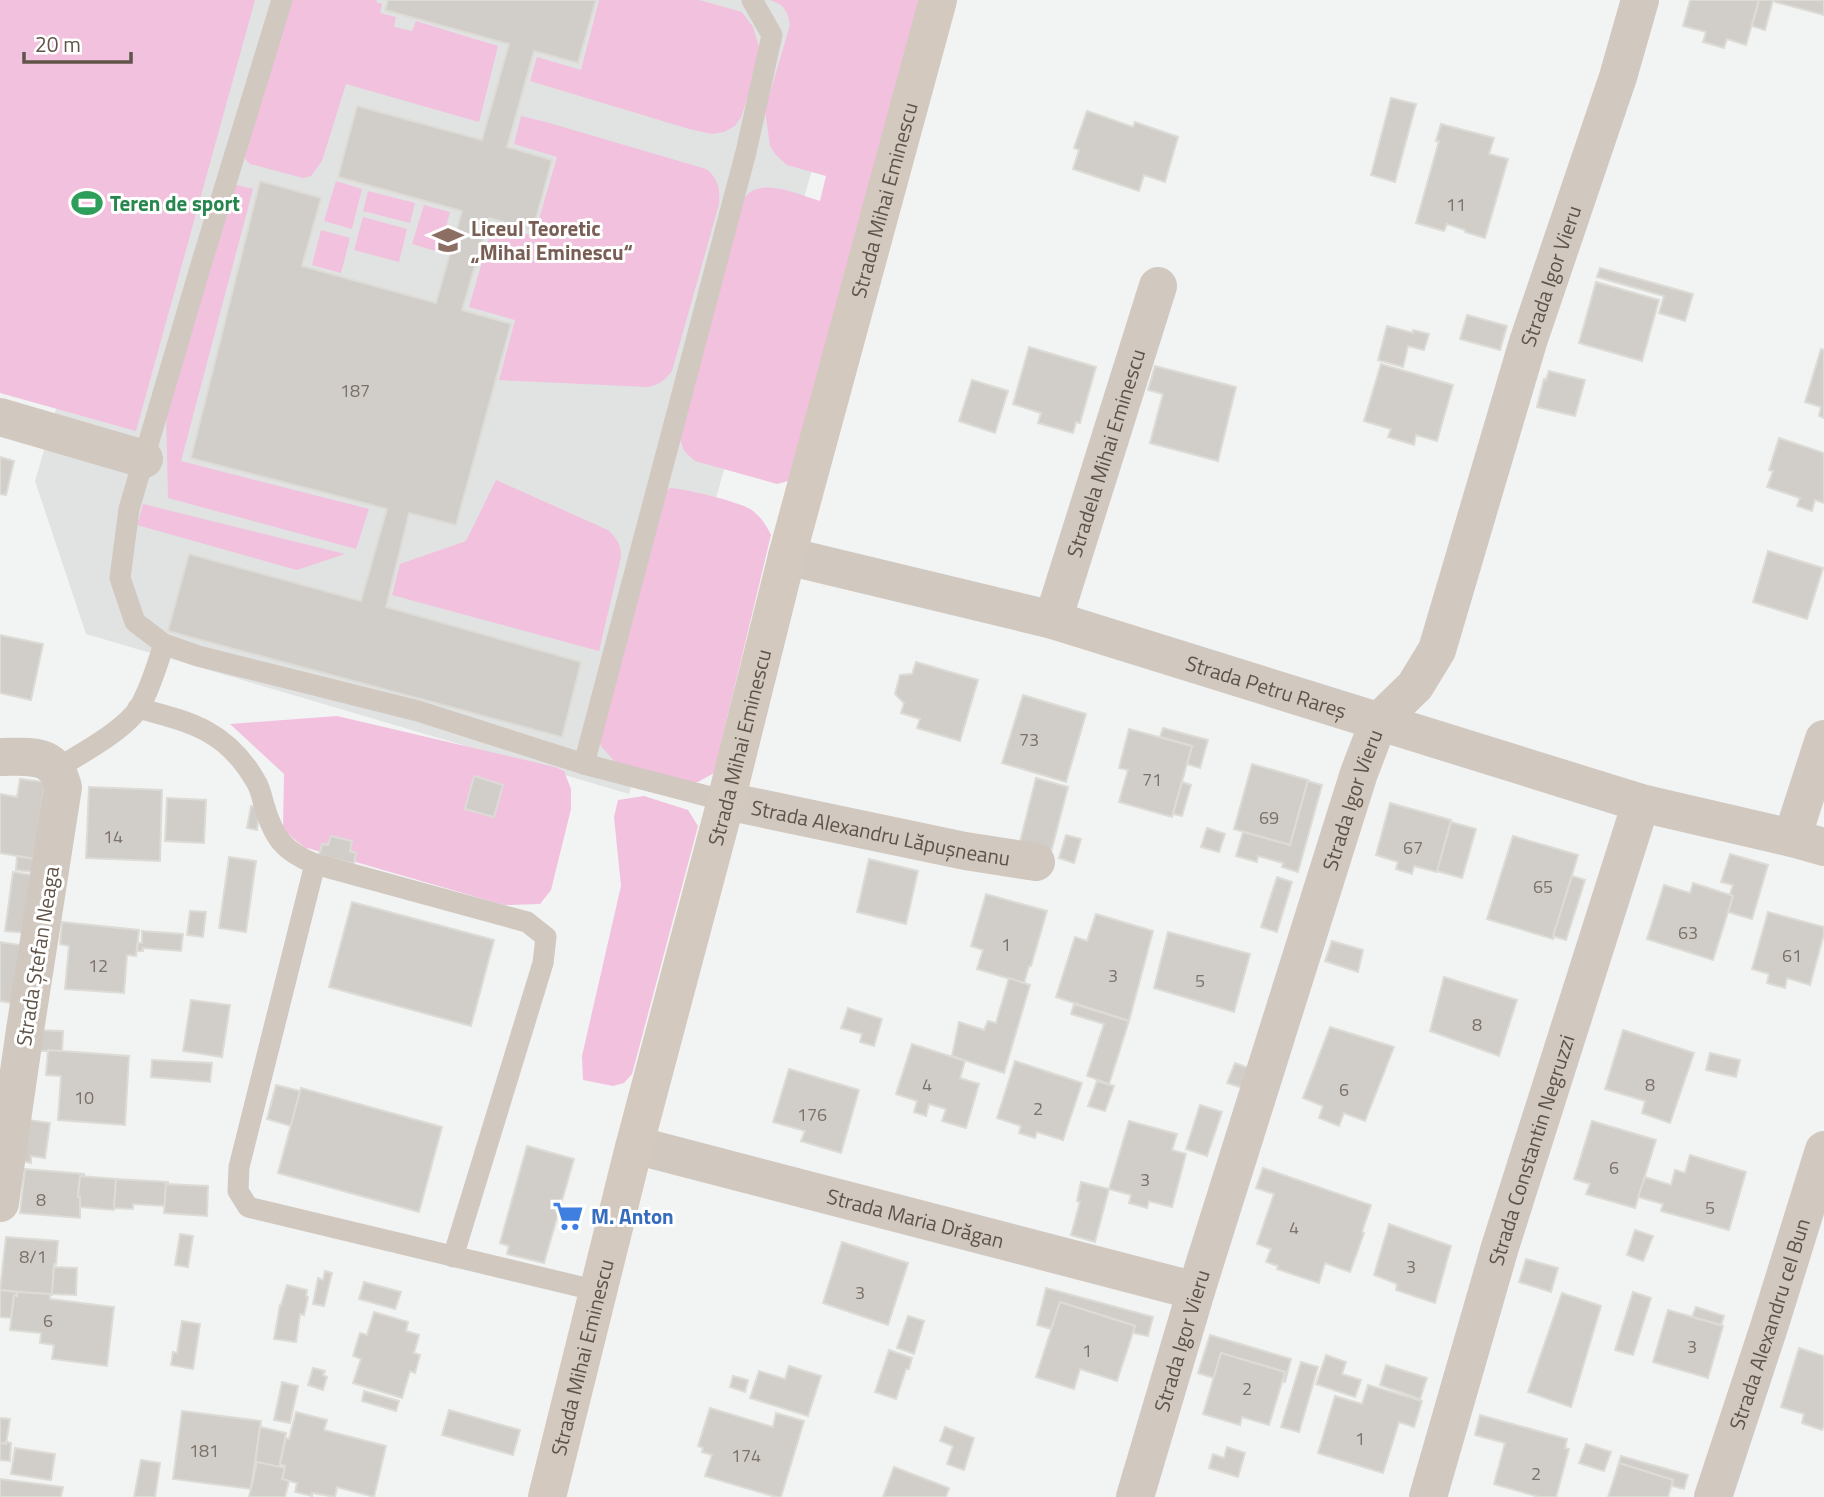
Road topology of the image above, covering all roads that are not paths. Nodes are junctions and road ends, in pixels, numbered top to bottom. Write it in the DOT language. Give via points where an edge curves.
graph roads {
  1 [pos="282,0"];
  2 [pos="752,0"];
  3 [pos="938,0"];
  4 [pos="1640,0"];
  5 [pos="1158,286"];
  6 [pos="0,416"];
  7 [pos="144,459"];
  8 [pos="787,556"];
  9 [pos="1053,620"];
  10 [pos="164,644"];
  11 [pos="138,708"];
  12 [pos="1378,721"];
  13 [pos="1824,738"];
  14 [pos="0,757"];
  15 [pos="583,764"];
  16 [pos="56,769"];
  17 [pos="726,801"];
  18 [pos="1641,803"];
  19 [pos="1808,842"];
  20 [pos="1036,862"];
  21 [pos="315,864"];
  22 [pos="635,1144"];
  23 [pos="1824,1150"];
  24 [pos="0,1203"];
  25 [pos="453,1257"];
  26 [pos="598,1291"];
  27 [pos="1196,1291"];
  28 [pos="547,1497"];
  29 [pos="1135,1497"];
  30 [pos="1428,1497"];
  31 [pos="1713,1497"];
  1 -- 7 [label="lane"];
  2 -- 15 [label="lane" via="772,35 747,152"];
  3 -- 8 [label="main road, Strada Mihai Eminescu"];
  4 -- 12 [label="street, Strada Igor Vieru" via="1528,342 1437,650 1415,686"];
  5 -- 9 [label="street, Stradela Mihai Eminescu"];
  6 -- 7 [label="street"];
  7 -- 10 [label="lane" via="129,509 120,578 135,622"];
  8 -- 9 [label="street, Strada Petru Rareș"];
  8 -- 17 [label="main road, Strada Mihai Eminescu"];
  9 -- 12 [label="street, Strada Petru Rareș"];
  10 -- 11 [label="lane"];
  10 -- 15 [label="lane" via="418,711"];
  11 -- 16 [label="lane" via="118,728"];
  11 -- 21 [label="lane" via="187,721 217,736 257,782 271,829 300,858"];
  12 -- 18 [label="street, Strada Petru Rareș"];
  12 -- 27 [label="street, Strada Igor Vieru"];
  13 -- 19 [label="street"];
  14 -- 16 [label="street" via="43,760"];
  15 -- 17 [label="lane"];
  16 -- 24 [label="street, Strada Ștefan Neaga" via="63,787"];
  17 -- 20 [label="street, Strada Alexandru Lăpușneanu"];
  17 -- 22 [label="main road, Strada Mihai Eminescu"];
  18 -- 19 [label="street, Strada Petru Rareș"];
  18 -- 30 [label="street, Strada Constantin Negruzzi" via="1500,1247"];
  21 -- 25 [label="lane" via="239,1167 238,1191 248,1207"];
  21 -- 25 [label="lane" via="527,922 546,937 543,963"];
  22 -- 26 [label="main road, Strada Mihai Eminescu"];
  22 -- 27 [label="street, Strada Maria Drăgan"];
  23 -- 31 [label="street, Strada Alexandru cel Bun"];
  25 -- 26 [label="lane"];
  26 -- 28 [label="main road, Strada Mihai Eminescu"];
  27 -- 29 [label="street, Strada Igor Vieru"];
}
